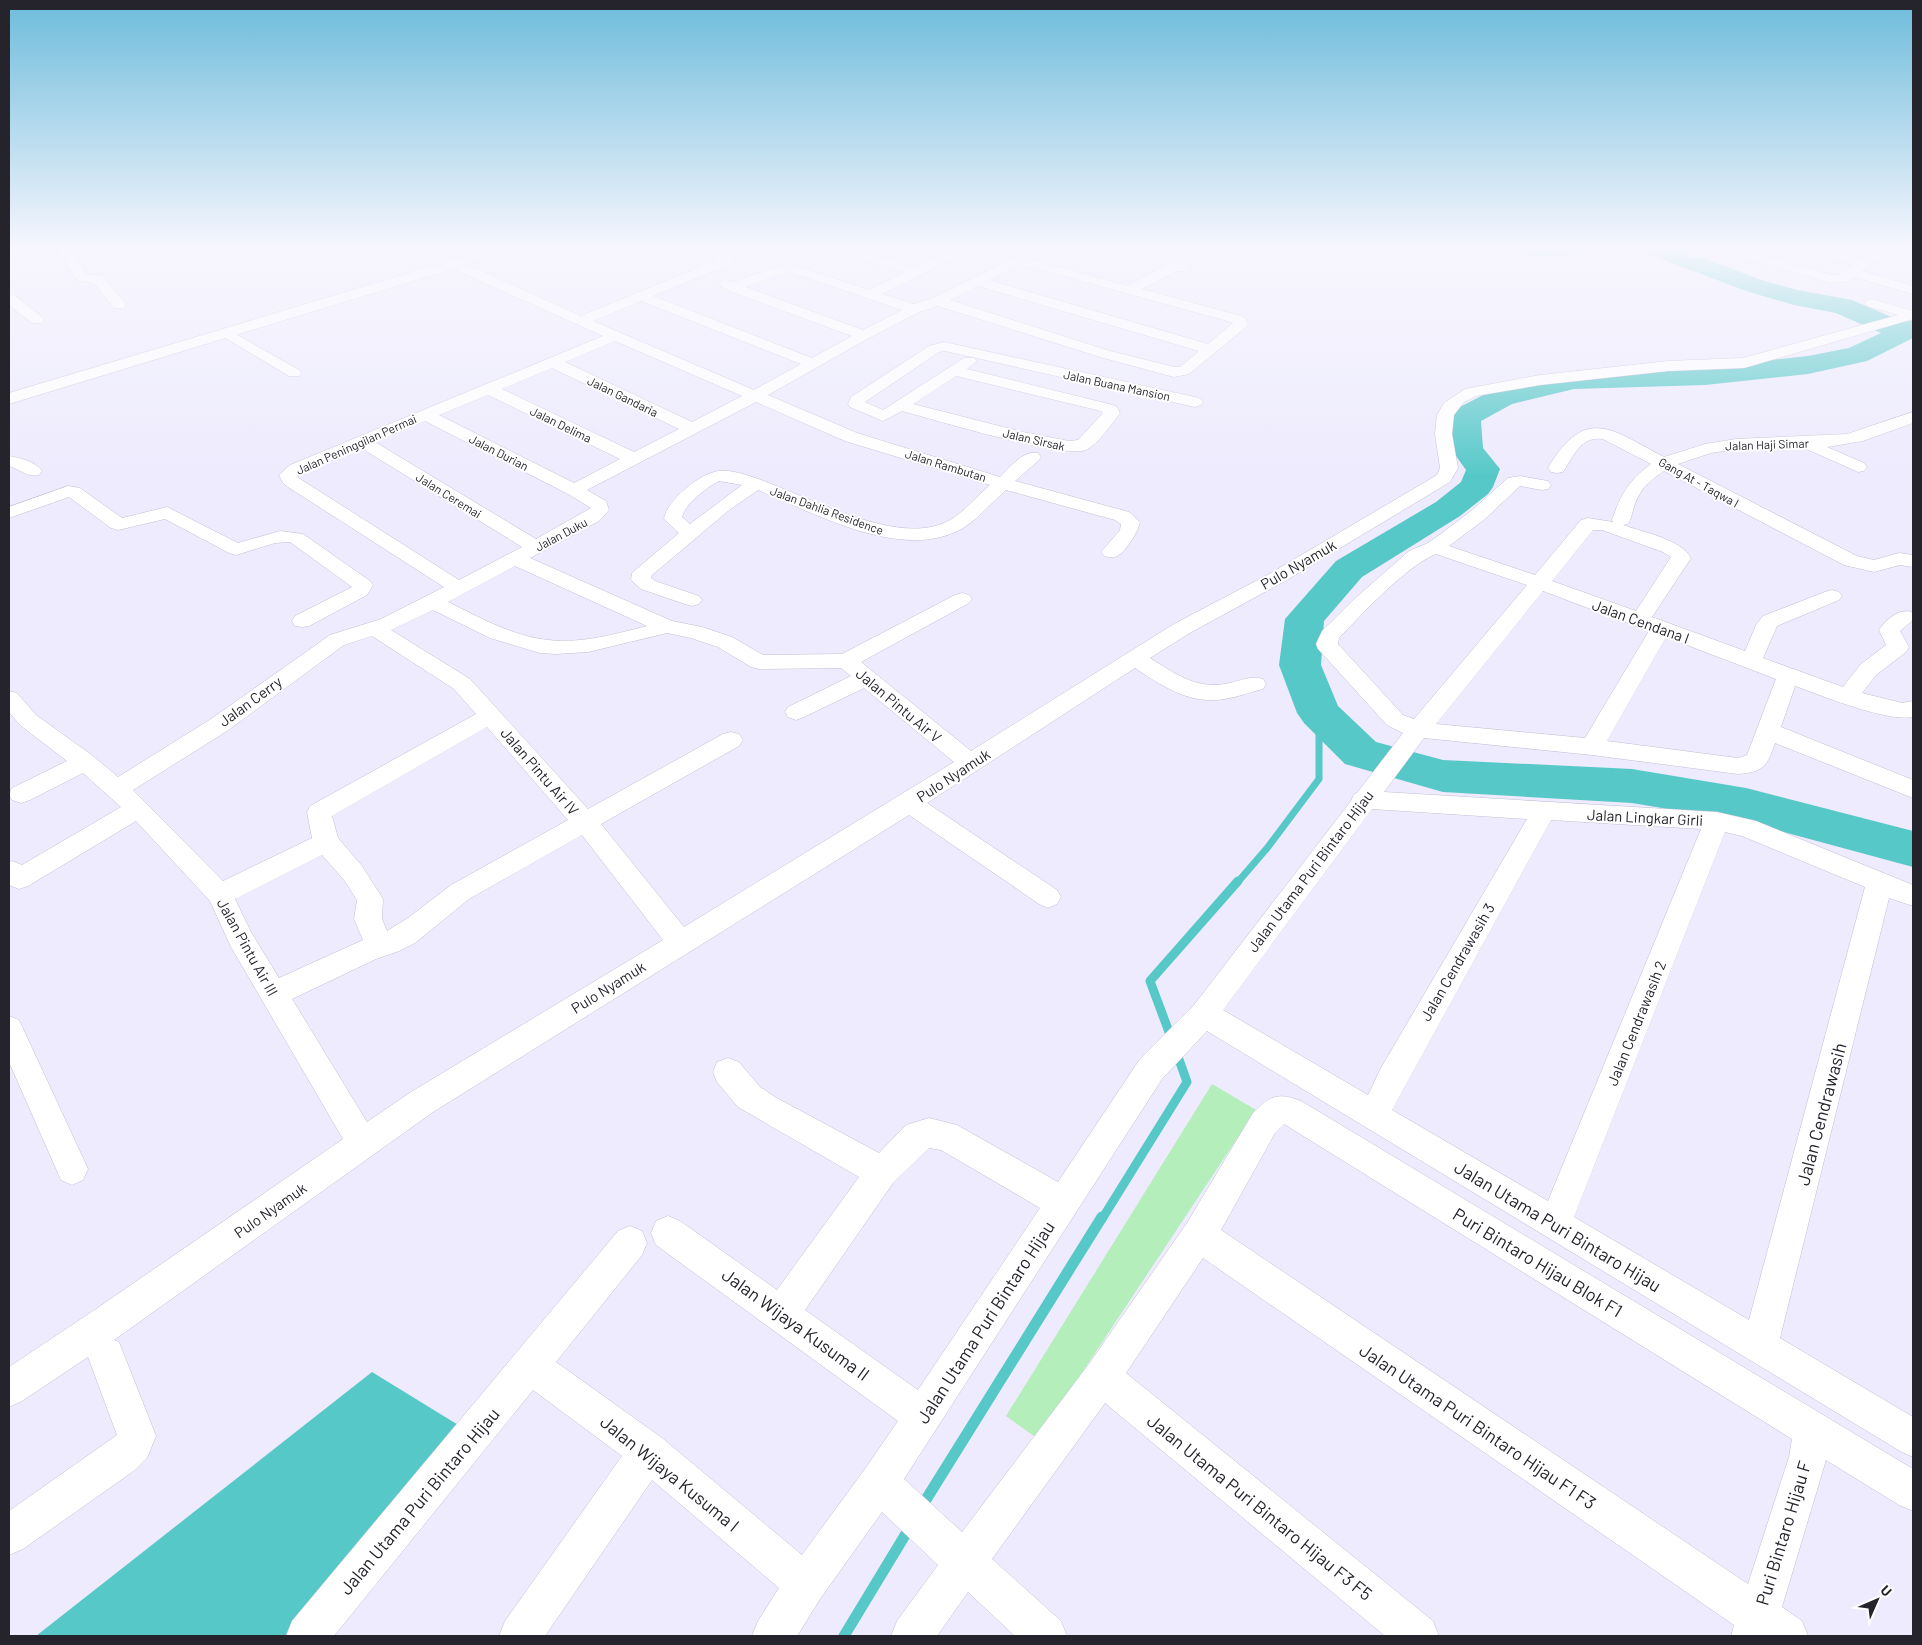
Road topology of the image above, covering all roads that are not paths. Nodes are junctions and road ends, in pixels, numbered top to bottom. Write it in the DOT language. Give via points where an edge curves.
graph roads {
  1 [pos="257,324"];
  2 [pos="587,324"];
  3 [pos="712,324"];
  4 [pos="833,324"];
  5 [pos="886,324"];
  6 [pos="1010,324"];
  7 [pos="1123,324"];
  8 [pos="1241,324"];
  9 [pos="1886,324"];
  10 [pos="227,333"];
  11 [pos="864,335"];
  12 [pos="615,336"];
  13 [pos="1210,350"];
  14 [pos="980,355"];
  15 [pos="553,362"];
  16 [pos="814,364"];
  17 [pos="955,371"];
  18 [pos="294,373"];
  19 [pos="489,389"];
  20 [pos="755,396"];
  21 [pos="9,400"];
  22 [pos="1194,402"];
  23 [pos="900,406"];
  24 [pos="425,415"];
  25 [pos="883,416"];
  26 [pos="1913,417"];
  27 [pos="692,430"];
  28 [pos="851,437"];
  29 [pos="362,441"];
  30 [pos="1802,442"];
  31 [pos="1032,457"];
  32 [pos="634,459"];
  33 [pos="9,461"];
  34 [pos="1664,463"];
  35 [pos="1858,467"];
  36 [pos="1557,468"];
  37 [pos="33,471"];
  38 [pos="1002,482"];
  39 [pos="755,484"];
  40 [pos="1542,485"];
  41 [pos="574,490"];
  42 [pos="9,512"];
  43 [pos="1621,520"];
  44 [pos="690,533"];
  45 [pos="536,547"];
  46 [pos="1435,547"];
  47 [pos="1111,552"];
  48 [pos="514,558"];
  49 [pos="1913,561"];
  50 [pos="1540,583"];
  51 [pos="458,588"];
  52 [pos="1832,596"];
  53 [pos="962,599"];
  54 [pos="692,600"];
  55 [pos="431,601"];
  56 [pos="1906,616"];
  57 [pos="1640,620"];
  58 [pos="302,621"];
  59 [pos="381,626"];
  60 [pos="673,628"];
  61 [pos="1661,628"];
  62 [pos="1135,658"];
  63 [pos="846,661"];
  64 [pos="1751,662"];
  65 [pos="1788,676"];
  66 [pos="866,678"];
  67 [pos="1255,684"];
  68 [pos="1847,697"];
  69 [pos="9,698"];
  70 [pos="1913,709"];
  71 [pos="796,712"];
  72 [pos="491,715"];
  73 [pos="1768,731"];
  74 [pos="1414,736"];
  75 [pos="731,740"];
  76 [pos="1592,747"];
  77 [pos="86,762"];
  78 [pos="971,764"];
  79 [pos="117,789"];
  80 [pos="1913,789"];
  81 [pos="1370,791"];
  82 [pos="21,794"];
  83 [pos="909,803"];
  84 [pos="138,808"];
  85 [pos="1544,811"];
  86 [pos="1717,821"];
  87 [pos="585,822"];
  88 [pos="326,842"];
  89 [pos="9,873"];
  90 [pos="1880,880"];
  91 [pos="220,895"];
  92 [pos="1913,896"];
  93 [pos="1048,897"];
  94 [pos="680,942"];
  95 [pos="380,946"];
  96 [pos="274,994"];
  97 [pos="1195,1023"];
  98 [pos="9,1029"];
  99 [pos="728,1072"];
  100 [pos="1374,1115"];
  101 [pos="363,1144"];
  102 [pos="72,1169"];
  103 [pos="882,1172"];
  104 [pos="1063,1203"];
  105 [pos="1555,1224"];
  106 [pos="668,1233"];
  107 [pos="1199,1235"];
  108 [pos="630,1243"];
  109 [pos="782,1313"];
  110 [pos="1760,1347"];
  111 [pos="106,1355"];
  112 [pos="531,1366"];
  113 [pos="1102,1377"];
  114 [pos="9,1388"];
  115 [pos="923,1416"];
  116 [pos="1813,1430"];
  117 [pos="1913,1438"];
  118 [pos="648,1452"];
  119 [pos="884,1488"];
  120 [pos="1913,1492"];
  121 [pos="9,1535"];
  122 [pos="953,1550"];
  123 [pos="805,1584"];
  124 [pos="1765,1630"];
  125 [pos="307,1636"];
  126 [pos="520,1636"];
  127 [pos="773,1636"];
  128 [pos="912,1636"];
  129 [pos="1046,1636"];
  130 [pos="1418,1636"];
  1 -- 10 [label="main road"];
  2 -- 12 [label="street, Jalan Rambutan"];
  3 -- 16 [label="street"];
  4 -- 11 [label="street"];
  5 -- 11 [label="street"];
  6 -- 13 [label="street" via="1174,372 1184,371"];
  7 -- 13 [label="street"];
  8 -- 13 [label="street"];
  9 -- 62 [label="street, Pulo Nyamuk" via="1744,363 1658,367 1540,380 1471,392 1455,401 1445,415 1443,430 1449,468 1444,478"];
  10 -- 18 [label="street"];
  10 -- 21 [label="main road"];
  11 -- 16 [label="street"];
  12 -- 15 [label="street, Jalan Peninggilan Permai"];
  12 -- 20 [label="street, Jalan Rambutan"];
  14 -- 17 [label="street"];
  14 -- 22 [label="street, Jalan Buana Mansion"];
  14 -- 25 [label="street, Jalan Buana Mansion" via="940,347 857,400 860,407"];
  15 -- 19 [label="street, Jalan Peninggilan Permai"];
  15 -- 27 [label="street, Jalan Gandaria"];
  16 -- 20 [label="street"];
  17 -- 23 [label="street"];
  17 -- 23 [label="street, Jalan Sirsak" via="1107,408 1112,413 1082,444 1072,448"];
  19 -- 24 [label="street, Jalan Peninggilan Permai"];
  19 -- 32 [label="street, Jalan Delima"];
  20 -- 27 [label="street"];
  20 -- 28 [label="street, Jalan Rambutan"];
  23 -- 25 [label="street"];
  24 -- 29 [label="street, Jalan Peninggilan Permai"];
  24 -- 41 [label="street, Jalan Durian"];
  25 -- 28 [label="street"];
  26 -- 30 [label="street, Jalan Haji Simar" via="1852,438"];
  27 -- 32 [label="street"];
  28 -- 38 [label="street, Jalan Rambutan"];
  29 -- 45 [label="street, Jalan Ceremai"];
  29 -- 51 [label="street, Jalan Peninggilan Permai" via="296,469 288,475 289,479"];
  30 -- 34 [label="street, Jalan Haji Simar" via="1717,446"];
  30 -- 35 [label="street"];
  31 -- 38 [label="street"];
  32 -- 41 [label="street"];
  33 -- 37 [label="street"];
  34 -- 36 [label="street, Gang At - Taqwa I" via="1614,437 1590,433 1572,442"];
  34 -- 43 [label="street, Jalan Haji Simar" via="1645,476 1628,498"];
  34 -- 49 [label="street, Gang At - Taqwa I" via="1850,562 1874,566 1899,559"];
  38 -- 39 [label="street, Jalan Dahlia Residence" via="957,524 942,531 905,535 821,510"];
  38 -- 47 [label="street, Jalan Rambutan" via="1122,516 1131,522 1129,531"];
  39 -- 44 [label="street, Jalan Dahlia Residence"];
  39 -- 44 [label="street, Jalan Dahlia Residence" via="727,476 709,479 673,513 673,519"];
  40 -- 46 [label="street" via="1514,482 1478,515"];
  41 -- 45 [label="street, Jalan Duku" via="600,505 598,513"];
  42 -- 58 [label="street" via="68,491 118,524 167,513 236,549 276,536 296,538 363,585 360,590"];
  44 -- 54 [label="street, Jalan Dahlia Residence" via="642,573 641,580"];
  45 -- 48 [label="street, Jalan Duku"];
  46 -- 50 [label="street, Jalan Cendana I"];
  46 -- 74 [label="street" via="1416,555 1358,606 1329,636 1327,644 1395,720"];
  48 -- 51 [label="street, Jalan Duku"];
  48 -- 60 [label="street"];
  50 -- 57 [label="street, Jalan Cendana I"];
  50 -- 57 [label="street, Jalan Utama Puri Bintaro Hijau" via="1588,524 1604,525 1670,548 1681,558"];
  50 -- 74 [label="street, Jalan Utama Puri Bintaro Hijau"];
  51 -- 55 [label="street, Jalan Duku"];
  52 -- 64 [label="street" via="1770,621"];
  53 -- 63 [label="street"];
  55 -- 59 [label="street, Jalan Duku"];
  55 -- 60 [label="street" via="496,633 540,646 594,644"];
  56 -- 68 [label="street" via="1889,630 1898,647 1868,670"];
  57 -- 61 [label="street, Jalan Cendana I"];
  59 -- 72 [label="street, Jalan Pintu Air IV" via="462,684"];
  59 -- 79 [label="street, Jalan Cerry" via="337,640 218,725"];
  60 -- 63 [label="street, Jalan Pintu Air V" via="724,642 759,662"];
  61 -- 64 [label="street, Jalan Cendana I"];
  61 -- 76 [label="street"];
  62 -- 67 [label="street" via="1176,684 1196,691 1214,693"];
  62 -- 78 [label="street, Pulo Nyamuk"];
  63 -- 66 [label="street, Jalan Pintu Air V"];
  64 -- 65 [label="street, Jalan Cendana I"];
  65 -- 68 [label="street, Jalan Cendana I"];
  65 -- 73 [label="street"];
  66 -- 71 [label="street"];
  66 -- 78 [label="street, Jalan Pintu Air V"];
  68 -- 70 [label="street" via="1902,711"];
  69 -- 77 [label="street, Jalan Pintu Air III" via="28,720"];
  72 -- 87 [label="street, Jalan Pintu Air IV"];
  72 -- 88 [label="street" via="320,812"];
  73 -- 76 [label="street" via="1757,760 1729,766"];
  73 -- 80 [label="street"];
  74 -- 76 [label="street"];
  74 -- 81 [label="street, Jalan Utama Puri Bintaro Hijau"];
  75 -- 87 [label="street"];
  77 -- 79 [label="street, Jalan Pintu Air III"];
  77 -- 82 [label="street"];
  78 -- 83 [label="street, Pulo Nyamuk"];
  79 -- 84 [label="street, Jalan Pintu Air III"];
  81 -- 85 [label="street, Jalan Lingkar Girli"];
  81 -- 97 [label="street, Jalan Utama Puri Bintaro Hijau"];
  83 -- 93 [label="street"];
  83 -- 94 [label="street, Pulo Nyamuk"];
  84 -- 89 [label="street" via="19,879 12,871"];
  84 -- 91 [label="street, Jalan Pintu Air III"];
  85 -- 86 [label="street, Jalan Lingkar Girli"];
  85 -- 100 [label="street, Jalan Cendrawasih 3"];
  86 -- 90 [label="street, Jalan Lingkar Girli" via="1747,828"];
  86 -- 105 [label="street, Jalan Cendrawasih 2"];
  87 -- 94 [label="street, Jalan Pintu Air IV"];
  87 -- 95 [label="street" via="460,892 405,935"];
  88 -- 91 [label="street"];
  88 -- 95 [label="street" via="354,873 370,899 368,919"];
  90 -- 92 [label="street, Jalan Lingkar Girli"];
  90 -- 110 [label="street, Jalan Cendrawasih"];
  91 -- 96 [label="street, Jalan Pintu Air III" via="241,939"];
  94 -- 101 [label="street, Pulo Nyamuk" via="422,1102"];
  95 -- 96 [label="street"];
  96 -- 101 [label="street, Jalan Pintu Air III"];
  97 -- 100 [label="street, Jalan Utama Puri Bintaro Hijau"];
  97 -- 104 [label="street, Jalan Utama Puri Bintaro Hijau" via="1151,1069"];
  98 -- 102 [label="street"];
  99 -- 103 [label="street" via="739,1087 764,1107"];
  100 -- 105 [label="street, Jalan Utama Puri Bintaro Hijau"];
  101 -- 114 [label="street, Pulo Nyamuk"];
  103 -- 104 [label="street" via="917,1136 930,1133 946,1136"];
  103 -- 109 [label="street"];
  104 -- 115 [label="street, Jalan Utama Puri Bintaro Hijau"];
  105 -- 110 [label="street, Jalan Utama Puri Bintaro Hijau"];
  106 -- 109 [label="street, Jalan Wijaya Kusuma II"];
  107 -- 113 [label="street"];
  107 -- 116 [label="street, Puri Bintaro Hijau Blok F1" via="1264,1123 1276,1110 1282,1109"];
  107 -- 124 [label="street, Jalan Utama Puri Bintaro Hijau F1 F3"];
  108 -- 112 [label="street, Jalan Utama Puri Bintaro Hijau"];
  109 -- 115 [label="street, Jalan Wijaya Kusuma II"];
  110 -- 117 [label="street, Jalan Utama Puri Bintaro Hijau"];
  111 -- 121 [label="street" via="137,1436 136,1442 114,1462"];
  112 -- 118 [label="street, Jalan Wijaya Kusuma I"];
  112 -- 125 [label="street, Jalan Utama Puri Bintaro Hijau"];
  113 -- 122 [label="street"];
  113 -- 130 [label="street, Jalan Utama Puri Bintaro Hijau F3 F5"];
  115 -- 119 [label="street, Jalan Utama Puri Bintaro Hijau"];
  116 -- 120 [label="street"];
  116 -- 124 [label="street, Puri Bintaro Hijau F"];
  118 -- 123 [label="street, Jalan Wijaya Kusuma I"];
  118 -- 126 [label="street"];
  119 -- 122 [label="street"];
  119 -- 123 [label="street, Jalan Utama Puri Bintaro Hijau"];
  122 -- 128 [label="street"];
  122 -- 129 [label="street"];
  123 -- 127 [label="street, Jalan Utama Puri Bintaro Hijau"];
}
